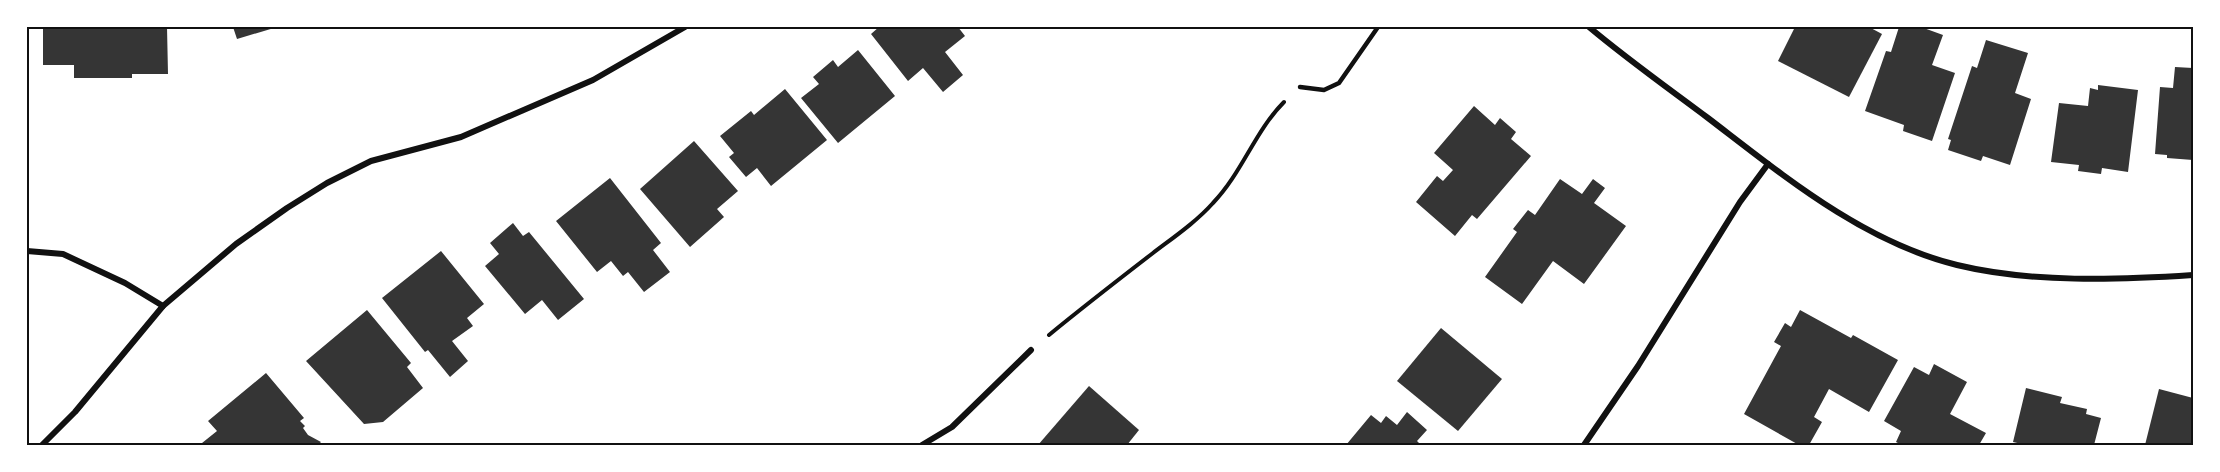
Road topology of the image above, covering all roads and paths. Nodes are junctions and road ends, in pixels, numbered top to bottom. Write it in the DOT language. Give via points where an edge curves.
graph roads {
  1 [pos="685,27"];
  2 [pos="1378,27"];
  3 [pos="1589,27"];
  4 [pos="1300,87"];
  5 [pos="1277,109"];
  6 [pos="1768,164"];
  7 [pos="27,251"];
  8 [pos="2193,275"];
  9 [pos="163,306"];
  10 [pos="1031,350"];
  11 [pos="42,445"];
  12 [pos="922,445"];
  13 [pos="1584,445"];
  1 -- 9 [label="street" via="583,84 461,137 371,161 327,183 236,244"];
  2 -- 4 [label="lane" via="1338,83 1324,90"];
  3 -- 6 [label="street"];
  5 -- 10 [label="path" via="1214,203"];
  6 -- 8 [label="street" via="1859,224 1904,248 1958,265 2021,275 2091,278"];
  6 -- 13 [label="street"];
  7 -- 9 [label="street" via="63,254"];
  9 -- 11 [label="street" via="75,412"];
  10 -- 12 [label="street" via="952,427"];
}
